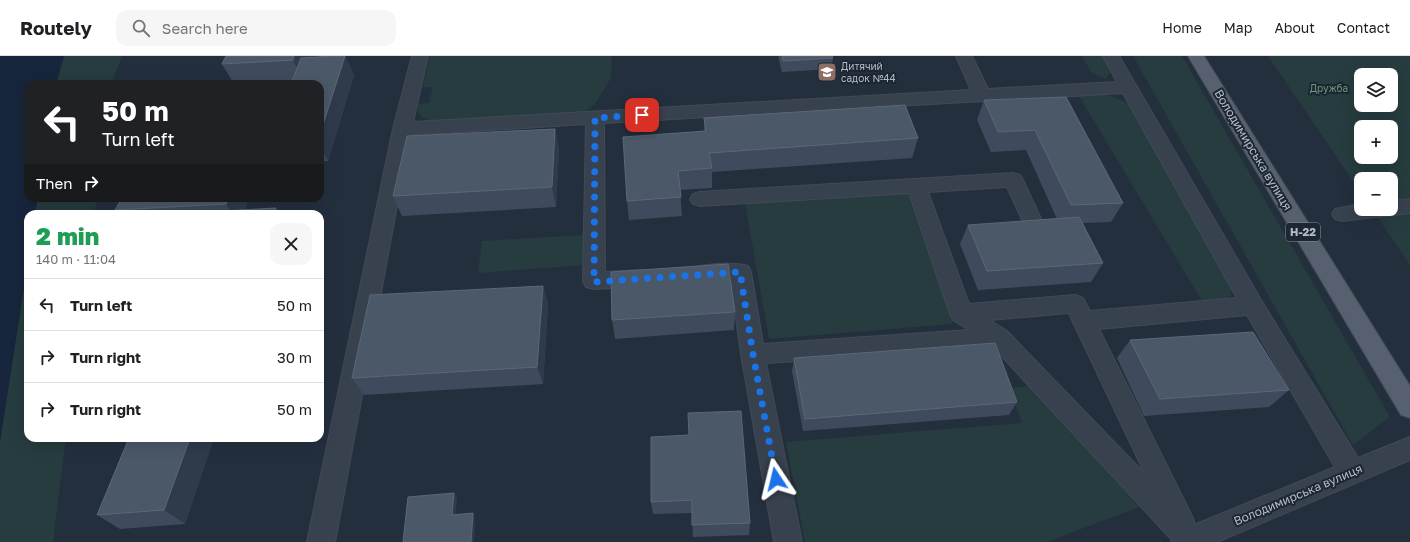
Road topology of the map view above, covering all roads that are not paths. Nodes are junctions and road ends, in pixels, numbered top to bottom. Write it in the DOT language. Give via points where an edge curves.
graph roads {
  1 [pos="420,56"];
  2 [pos="964,56"];
  3 [pos="1111,56"];
  4 [pos="1196,56"];
  5 [pos="1128,87"];
  6 [pos="982,96"];
  7 [pos="595,118"];
  8 [pos="402,129"];
  9 [pos="916,186"];
  10 [pos="700,199"];
  11 [pos="1410,206"];
  12 [pos="1398,207"];
  13 [pos="1354,213"];
  14 [pos="1342,214"];
  15 [pos="1032,221"];
  16 [pos="1253,306"];
  17 [pos="961,314"];
  18 [pos="1084,320"];
  19 [pos="999,338"];
  20 [pos="753,354"];
  21 [pos="1410,407"];
  22 [pos="1410,448"];
  23 [pos="1352,472"];
  24 [pos="1188,541"];
  25 [pos="321,542"];
  26 [pos="788,542"];
  1 -- 8 [label="street"];
  2 -- 6 [label="street"];
  3 -- 5 [label="street"];
  4 -- 21 [label="main road, Володимирська вулиця / Н-22"];
  5 -- 6 [label="street"];
  5 -- 16 [label="street"];
  6 -- 7 [label="street"];
  7 -- 8 [label="street"];
  7 -- 20 [label="street" via="594,282 740,272"];
  8 -- 25 [label="street"];
  9 -- 10 [label="street"];
  9 -- 15 [label="street" via="1013,180"];
  9 -- 17 [label="street"];
  11 -- 12 [label="street"];
  13 -- 14 [label="street"];
  16 -- 18 [label="street"];
  16 -- 23 [label="street"];
  17 -- 18 [label="street" via="1075,304"];
  17 -- 19 [label="street"];
  18 -- 24 [label="street"];
  19 -- 20 [label="street"];
  19 -- 24 [label="street"];
  20 -- 26 [label="street"];
  22 -- 23 [label="street, Володимирська вулиця"];
  23 -- 24 [label="street, Володимирська вулиця"];
}
